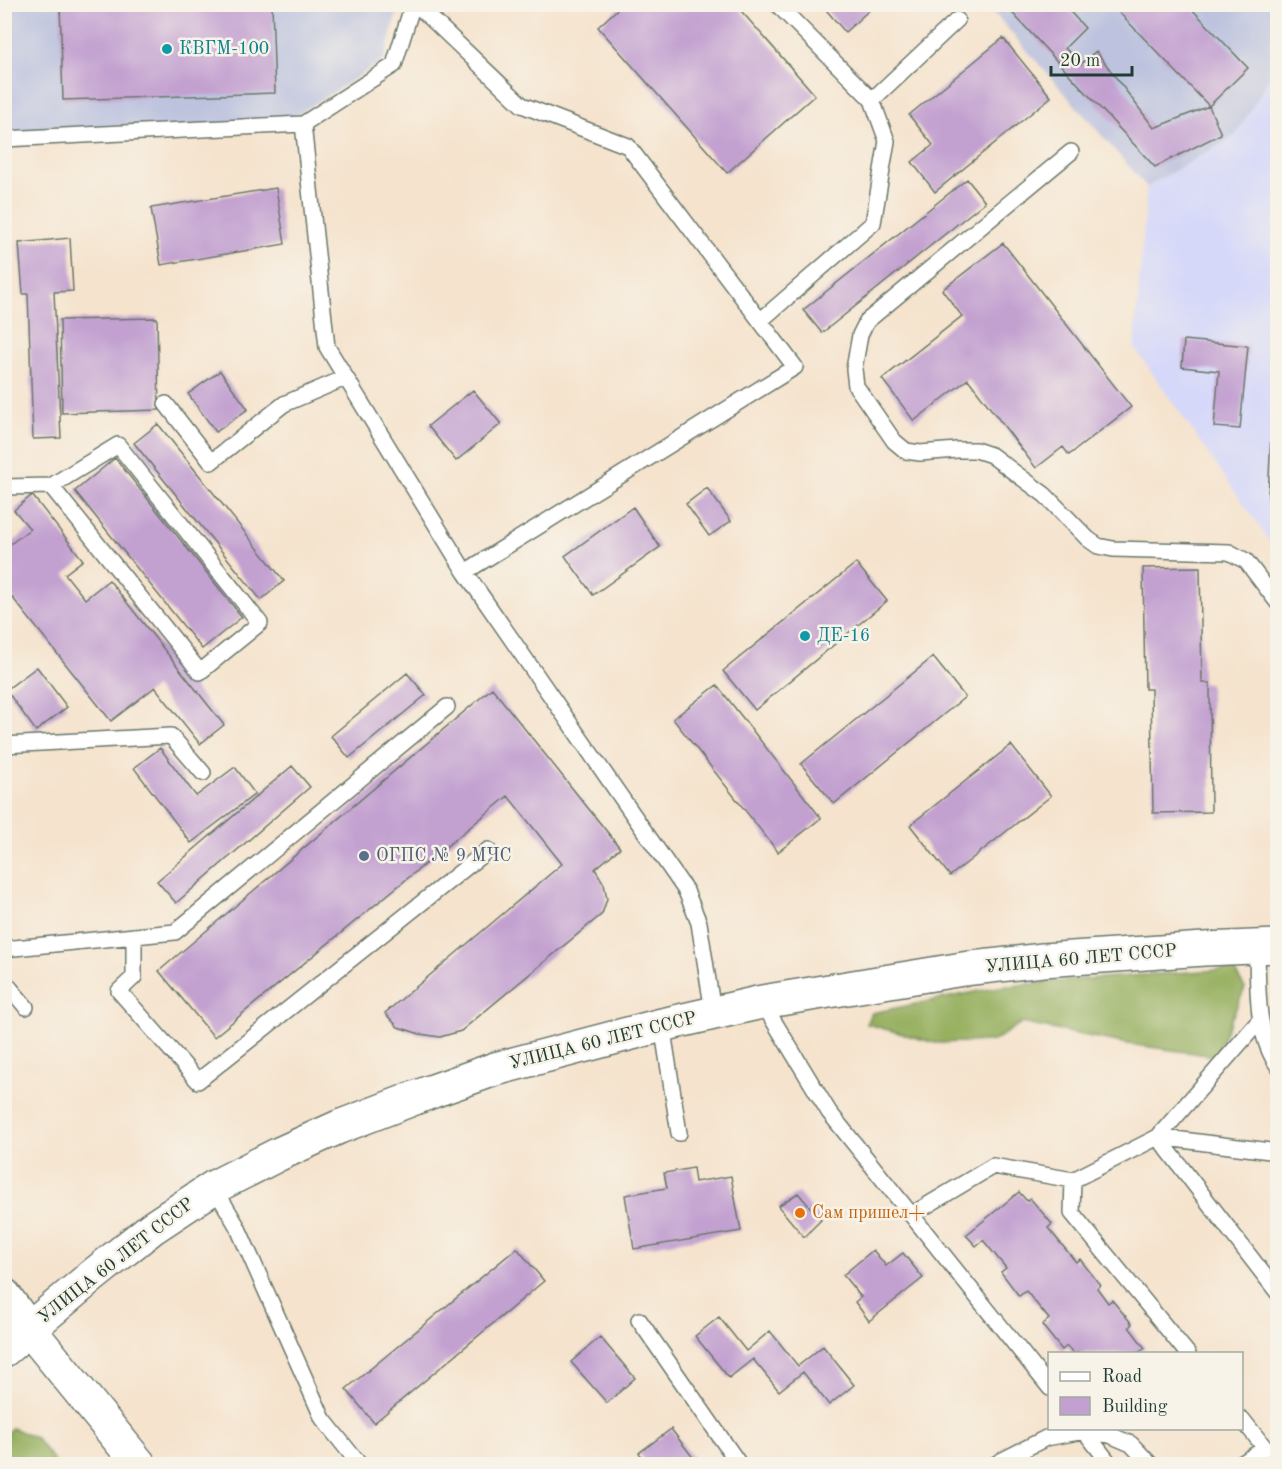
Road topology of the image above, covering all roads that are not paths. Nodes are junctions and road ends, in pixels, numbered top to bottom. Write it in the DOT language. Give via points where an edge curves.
graph roads {
  1 [pos="414,4"];
  2 [pos="777,4"];
  3 [pos="957,20"];
  4 [pos="872,100"];
  5 [pos="303,124"];
  6 [pos="4,138"];
  7 [pos="1071,152"];
  8 [pos="760,321"];
  9 [pos="345,378"];
  10 [pos="166,404"];
  11 [pos="51,486"];
  12 [pos="4,487"];
  13 [pos="465,572"];
  14 [pos="1278,603"];
  15 [pos="447,706"];
  16 [pos="4,745"];
  17 [pos="203,773"];
  18 [pos="488,850"];
  19 [pos="134,936"];
  20 [pos="1267,947"];
  21 [pos="4,949"];
  22 [pos="4,981"];
  23 [pos="762,1002"];
  24 [pos="26,1007"];
  25 [pos="712,1012"];
  26 [pos="1260,1020"];
  27 [pos="662,1025"];
  28 [pos="1278,1066"];
  29 [pos="679,1133"];
  30 [pos="1158,1137"];
  31 [pos="1278,1152"];
  32 [pos="1073,1180"];
  33 [pos="214,1187"];
  34 [pos="911,1215"];
  35 [pos="1278,1293"];
  36 [pos="4,1295"];
  37 [pos="639,1320"];
  38 [pos="29,1329"];
  39 [pos="4,1350"];
  40 [pos="1187,1352"];
  41 [pos="1048,1386"];
  42 [pos="1243,1420"];
  43 [pos="1083,1430"];
  44 [pos="139,1464"];
  45 [pos="359,1464"];
  46 [pos="739,1464"];
  47 [pos="996,1464"];
  48 [pos="1110,1464"];
  49 [pos="1150,1464"];
  50 [pos="1241,1464"];
  1 -- 5 [label="lane" via="394,64"];
  1 -- 8 [label="lane" via="522,105 628,146"];
  2 -- 4 [label="lane"];
  3 -- 4 [label="lane"];
  4 -- 8 [label="lane" via="887,141 873,223"];
  5 -- 6 [label="lane"];
  5 -- 9 [label="lane" via="327,347"];
  7 -- 14 [label="lane" via="867,321 860,335 854,369 856,386 894,441 906,451 976,450 991,455 1045,495 1098,546 1229,552 1246,561"];
  8 -- 13 [label="lane" via="795,367"];
  9 -- 10 [label="lane" via="284,404 211,462"];
  9 -- 13 [label="lane"];
  11 -- 11 [label="lane" via="200,672 260,623 118,444"];
  11 -- 12 [label="lane"];
  13 -- 25 [label="lane" via="686,891 699,923"];
  15 -- 19 [label="lane" via="175,932"];
  16 -- 17 [label="lane" via="171,736"];
  18 -- 19 [label="lane" via="198,1082 119,991 134,977"];
  19 -- 21 [label="lane"];
  20 -- 23 [label="main road, УЛИЦА 60 ЛЕТ СССР" via="1043,960"];
  20 -- 26 [label="lane"];
  22 -- 24 [label="lane"];
  23 -- 25 [label="main road, УЛИЦА 60 ЛЕТ СССР"];
  23 -- 34 [label="lane" via="829,1112"];
  25 -- 27 [label="main road, УЛИЦА 60 ЛЕТ СССР"];
  26 -- 28 [label="lane"];
  26 -- 30 [label="lane"];
  27 -- 29 [label="lane"];
  27 -- 33 [label="main road, УЛИЦА 60 ЛЕТ СССР" via="495,1069 433,1090 339,1127"];
  30 -- 31 [label="lane"];
  30 -- 32 [label="lane"];
  30 -- 35 [label="lane"];
  32 -- 34 [label="lane" via="993,1166"];
  32 -- 40 [label="lane" via="1072,1214"];
  33 -- 38 [label="main road, УЛИЦА 60 ЛЕТ СССР" via="152,1228"];
  33 -- 45 [label="lane" via="237,1226 322,1419"];
  34 -- 41 [label="lane"];
  36 -- 38 [label="main road"];
  37 -- 46 [label="lane"];
  38 -- 39 [label="main road, УЛИЦА 60 ЛЕТ СССР"];
  38 -- 44 [label="main road"];
  42 -- 50 [label="lane" via="1265,1448"];
  43 -- 47 [label="lane" via="1046,1438"];
  43 -- 48 [label="lane"];
  43 -- 49 [label="lane" via="1131,1444"];
}
